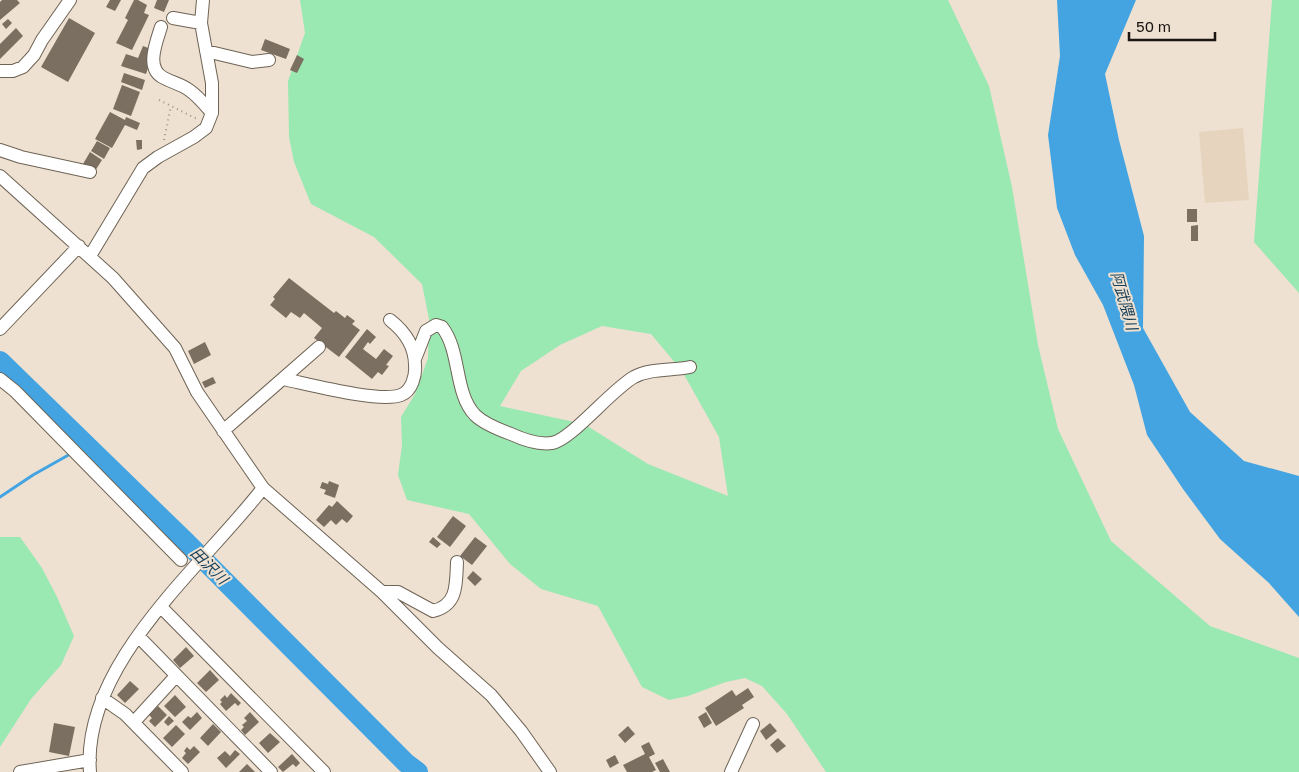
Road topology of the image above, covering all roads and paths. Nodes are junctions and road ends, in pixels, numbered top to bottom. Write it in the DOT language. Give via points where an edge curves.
graph roads {
  1 [pos="70,0"];
  2 [pos="203,0"];
  3 [pos="173,18"];
  4 [pos="201,23"];
  5 [pos="161,28"];
  6 [pos="206,51"];
  7 [pos="269,60"];
  8 [pos="0,71"];
  9 [pos="159,100"];
  10 [pos="171,106"];
  11 [pos="210,118"];
  12 [pos="0,150"];
  13 [pos="161,155"];
  14 [pos="90,172"];
  15 [pos="0,176"];
  16 [pos="80,246"];
  17 [pos="90,256"];
  18 [pos="390,320"];
  19 [pos="0,329"];
  20 [pos="319,347"];
  21 [pos="415,359"];
  22 [pos="690,367"];
  23 [pos="283,378"];
  24 [pos="0,379"];
  25 [pos="223,431"];
  26 [pos="263,488"];
  27 [pos="181,560"];
  28 [pos="457,562"];
  29 [pos="382,592"];
  30 [pos="161,607"];
  31 [pos="138,636"];
  32 [pos="176,676"];
  33 [pos="102,698"];
  34 [pos="134,722"];
  35 [pos="753,724"];
  36 [pos="90,766"];
  37 [pos="20,772"];
  38 [pos="182,772"];
  39 [pos="271,772"];
  40 [pos="324,772"];
  41 [pos="550,772"];
  42 [pos="731,772"];
  1 -- 8 [label="street" via="34,55 18,69"];
  2 -- 4 [label="street"];
  3 -- 4 [label="street"];
  4 -- 6 [label="street"];
  5 -- 11 [label="street" via="154,54 156,70 159,75 190,90"];
  6 -- 7 [label="street" via="252,62"];
  6 -- 11 [label="street" via="212,82"];
  9 -- 10 [label="path"];
  10 -- 11 [label="path"];
  10 -- 13 [label="path"];
  11 -- 13 [label="street" via="206,128 194,138"];
  12 -- 14 [label="street"];
  13 -- 17 [label="street" via="143,168"];
  15 -- 16 [label="street"];
  16 -- 17 [label="street"];
  16 -- 19 [label="street"];
  17 -- 25 [label="street" via="175,348 196,392"];
  18 -- 21 [label="street" via="403,330"];
  20 -- 23 [label="street"];
  21 -- 22 [label="street" via="426,330 442,326 449,338 468,404 475,415 497,428 540,444 554,443 565,437 617,388 636,376"];
  21 -- 23 [label="street" via="414,377 408,391 402,395 388,397 354,393"];
  23 -- 25 [label="street"];
  24 -- 27 [label="street"];
  25 -- 26 [label="street"];
  26 -- 29 [label="street"];
  26 -- 30 [label="street"];
  28 -- 29 [label="street" via="456,589 448,604 441,609 433,610 398,592"];
  29 -- 41 [label="street" via="491,695"];
  30 -- 31 [label="street"];
  30 -- 40 [label="street"];
  31 -- 32 [label="street"];
  31 -- 33 [label="street"];
  32 -- 34 [label="street"];
  32 -- 39 [label="street"];
  33 -- 34 [label="street"];
  33 -- 36 [label="street" via="90,745"];
  34 -- 38 [label="street"];
  35 -- 42 [label="street"];
  36 -- 37 [label="street"];
}
